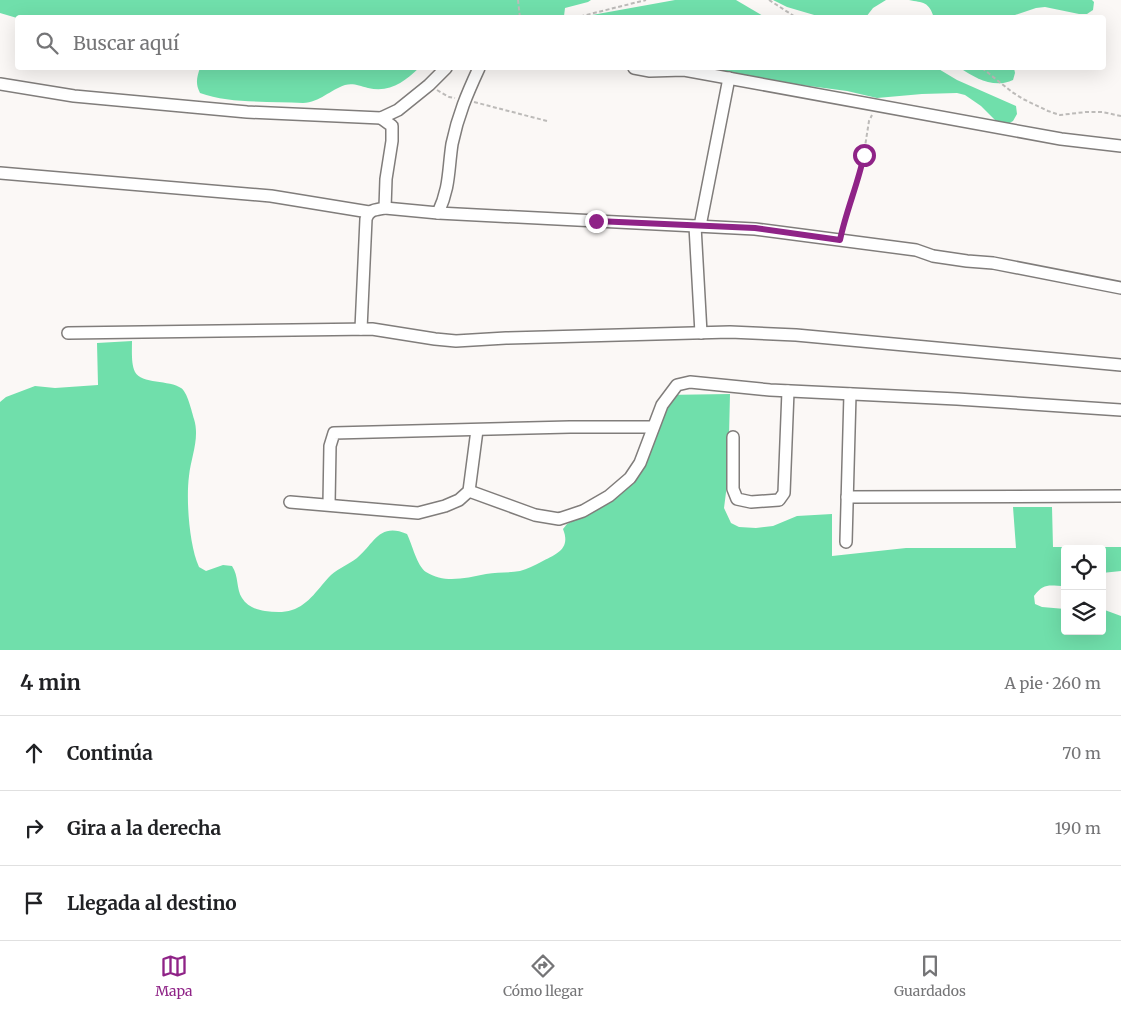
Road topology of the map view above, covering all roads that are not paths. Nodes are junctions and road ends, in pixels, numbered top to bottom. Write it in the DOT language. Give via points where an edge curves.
graph roads {
  1 [pos="444,70"];
  2 [pos="479,70"];
  3 [pos="645,70"];
  4 [pos="684,70"];
  5 [pos="684,70"];
  6 [pos="729,78"];
  7 [pos="0,84"];
  8 [pos="380,118"];
  9 [pos="1121,146"];
  10 [pos="0,173"];
  11 [pos="385,208"];
  12 [pos="369,212"];
  13 [pos="438,213"];
  14 [pos="698,226"];
  15 [pos="1121,288"];
  16 [pos="361,328"];
  17 [pos="68,333"];
  18 [pos="700,333"];
  19 [pos="1121,365"];
  20 [pos="788,391"];
  21 [pos="850,394"];
  22 [pos="1121,410"];
  23 [pos="653,427"];
  24 [pos="477,430"];
  25 [pos="732,437"];
  26 [pos="469,491"];
  27 [pos="1121,496"];
  28 [pos="847,497"];
  29 [pos="290,502"];
  30 [pos="329,504"];
  31 [pos="846,542"];
  1 -- 8 [label="street" via="398,110"];
  2 -- 13 [label="street" via="464,99 452,146 446,197"];
  3 -- 4 [label="street"];
  5 -- 6 [label="street"];
  6 -- 9 [label="street" via="1061,139"];
  6 -- 14 [label="street"];
  7 -- 8 [label="street" via="74,96 247,112"];
  8 -- 11 [label="street" via="390,123 392,134"];
  10 -- 12 [label="street" via="271,196"];
  11 -- 12 [label="street"];
  11 -- 13 [label="street"];
  12 -- 16 [label="street" via="366,219"];
  13 -- 14 [label="street"];
  14 -- 15 [label="street" via="755,228 916,250 933,256 994,263"];
  14 -- 18 [label="street"];
  16 -- 17 [label="street"];
  16 -- 18 [label="street" via="456,341"];
  18 -- 19 [label="street" via="796,336"];
  20 -- 21 [label="street"];
  20 -- 23 [label="street" via="682,383 676,385 662,405"];
  20 -- 25 [label="street" via="784,493 779,500 751,502 737,499 733,489"];
  21 -- 22 [label="street"];
  21 -- 28 [label="street"];
  23 -- 24 [label="street"];
  23 -- 26 [label="street" via="640,463 630,478 609,496 583,511 559,519 536,515"];
  24 -- 26 [label="street"];
  24 -- 30 [label="street" via="334,433 330,446"];
  26 -- 30 [label="street" via="459,500 418,513"];
  27 -- 28 [label="street"];
  28 -- 31 [label="street"];
  29 -- 30 [label="street"];
}
